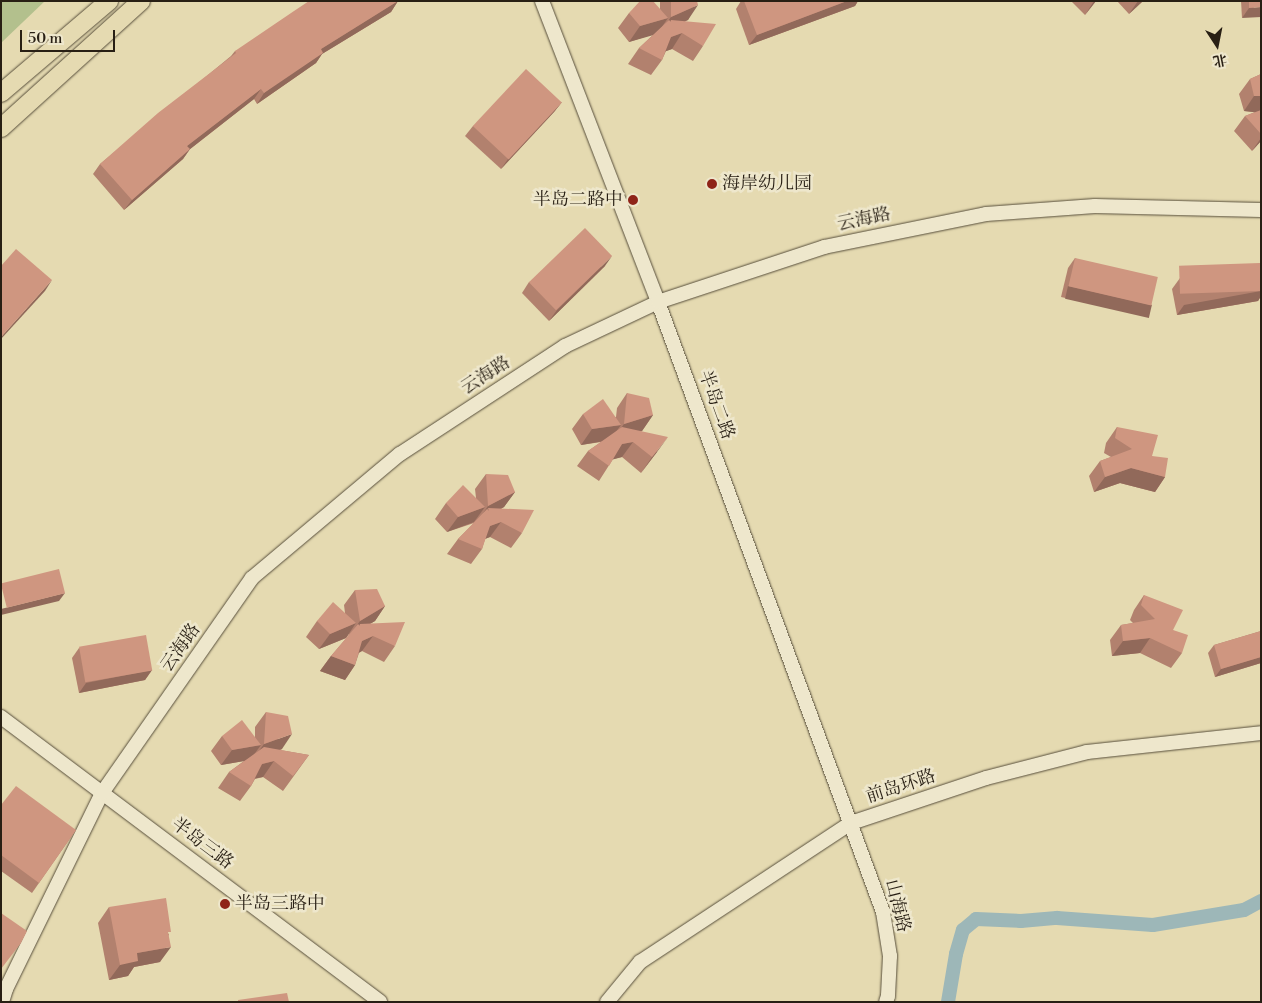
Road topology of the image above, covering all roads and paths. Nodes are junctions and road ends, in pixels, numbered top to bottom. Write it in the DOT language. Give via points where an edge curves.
graph roads {
  1 [pos="109,1"];
  2 [pos="141,1"];
  3 [pos="542,1"];
  4 [pos="1,93"];
  5 [pos="1,128"];
  6 [pos="1261,210"];
  7 [pos="658,302"];
  8 [pos="1,717"];
  9 [pos="1261,733"];
  10 [pos="102,793"];
  11 [pos="852,823"];
  12 [pos="2,1002"];
  13 [pos="380,1002"];
  14 [pos="608,1002"];
  15 [pos="886,1002"];
  1 -- 4 [label="main road"];
  2 -- 5 [label="main road"];
  3 -- 7 [label="street, 半岛二路"];
  6 -- 7 [label="street, 云海路" via="1095,206 986,214 824,247"];
  7 -- 10 [label="street, 云海路" via="565,346 400,454 252,578"];
  7 -- 11 [label="street, 半岛二路"];
  8 -- 10 [label="street, 半岛三路"];
  9 -- 11 [label="street, 前岛环路" via="1087,752 986,778"];
  10 -- 12 [label="street, 云海路"];
  10 -- 13 [label="street, 半岛三路"];
  11 -- 14 [label="street, 前岛环路" via="640,962"];
  11 -- 15 [label="street, 山海路" via="883,912 890,956"];
}
